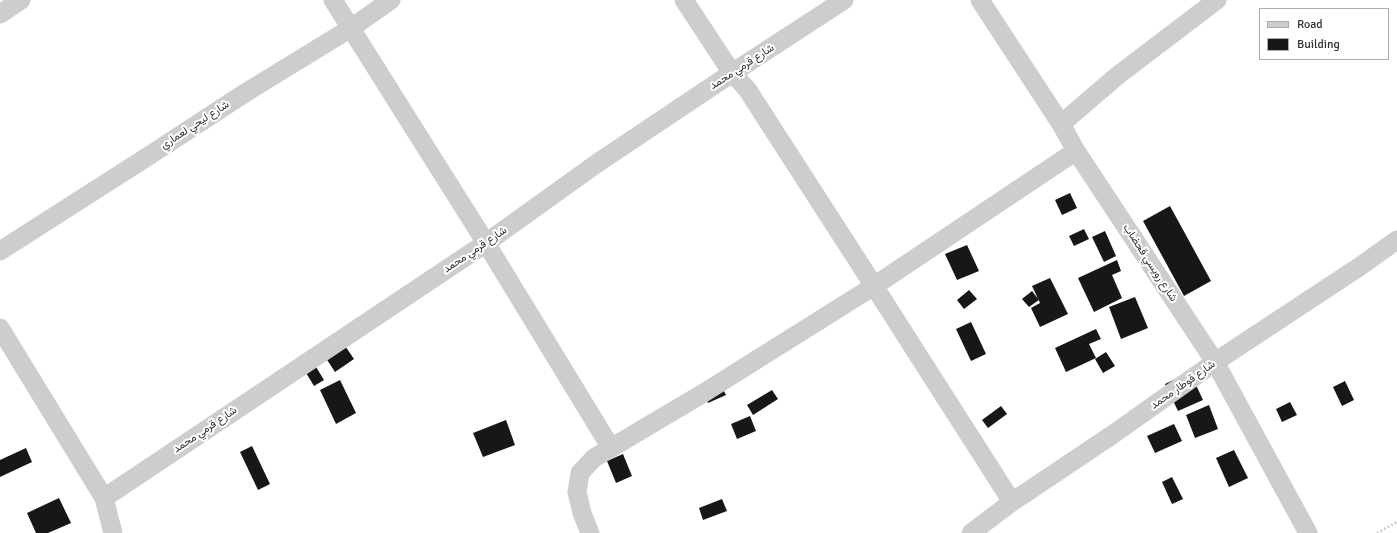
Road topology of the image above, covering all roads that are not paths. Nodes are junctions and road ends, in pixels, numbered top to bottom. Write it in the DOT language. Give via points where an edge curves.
graph roads {
  1 [pos="21,0"];
  2 [pos="333,0"];
  3 [pos="391,0"];
  4 [pos="684,0"];
  5 [pos="844,0"];
  6 [pos="980,0"];
  7 [pos="1217,0"];
  8 [pos="0,14"];
  9 [pos="350,28"];
  10 [pos="732,73"];
  11 [pos="1061,124"];
  12 [pos="1076,151"];
  13 [pos="1397,240"];
  14 [pos="486,243"];
  15 [pos="0,251"];
  16 [pos="874,286"];
  17 [pos="0,328"];
  18 [pos="1215,362"];
  19 [pos="612,448"];
  20 [pos="104,498"];
  21 [pos="1012,502"];
  22 [pos="113,533"];
  23 [pos="590,533"];
  24 [pos="971,533"];
  25 [pos="1308,533"];
  1 -- 8 [label="street"];
  2 -- 9 [label="street"];
  3 -- 9 [label="street, شارع ليحي لعماري"];
  4 -- 10 [label="street"];
  5 -- 10 [label="street, شارع قرمي محمد"];
  6 -- 11 [label="street, شارع رويسي قحضاب"];
  7 -- 11 [label="street" via="1159,42"];
  9 -- 14 [label="street"];
  9 -- 15 [label="street, شارع ليحي لعماري"];
  10 -- 14 [label="street, شارع قرمي محمد" via="596,164"];
  10 -- 16 [label="street" via="747,89"];
  11 -- 12 [label="street, شارع رويسي قحضاب"];
  12 -- 16 [label="street"];
  12 -- 18 [label="street, شارع رويسي قحضاب"];
  13 -- 18 [label="street, شارع قوطار محمد"];
  14 -- 19 [label="street"];
  14 -- 20 [label="street, شارع قرمي محمد"];
  16 -- 19 [label="street"];
  16 -- 21 [label="street"];
  17 -- 20 [label="street"];
  18 -- 21 [label="street, شارع قوطار محمد"];
  18 -- 25 [label="street, شارع رويسي قحضاب"];
  19 -- 23 [label="street" via="594,458 580,473 577,492"];
  20 -- 22 [label="street"];
  21 -- 24 [label="street, شارع قوطار محمد"];
}
